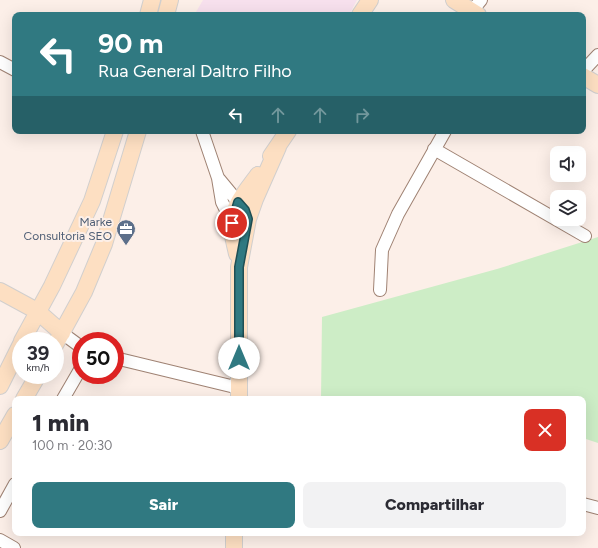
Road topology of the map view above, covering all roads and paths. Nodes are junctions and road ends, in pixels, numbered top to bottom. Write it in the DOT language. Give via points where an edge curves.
graph roads {
  1 [pos="152,0"];
  2 [pos="170,0"];
  3 [pos="370,0"];
  4 [pos="454,0"];
  5 [pos="477,9"];
  6 [pos="149,12"];
  7 [pos="167,12"];
  8 [pos="362,12"];
  9 [pos="598,55"];
  10 [pos="0,62"];
  11 [pos="12,68"];
  12 [pos="586,68"];
  13 [pos="586,78"];
  14 [pos="598,86"];
  15 [pos="114,134"];
  16 [pos="137,134"];
  17 [pos="203,134"];
  18 [pos="286,134"];
  19 [pos="443,134"];
  20 [pos="278,147"];
  21 [pos="434,149"];
  22 [pos="218,178"];
  23 [pos="238,202"];
  24 [pos="242,223"];
  25 [pos="585,236"];
  26 [pos="380,290"];
  27 [pos="0,291"];
  28 [pos="38,311"];
  29 [pos="27,332"];
  30 [pos="54,332"];
  31 [pos="63,332"];
  32 [pos="124,361"];
  33 [pos="12,362"];
  34 [pos="33,384"];
  35 [pos="72,384"];
  36 [pos="0,386"];
  37 [pos="239,393"];
  38 [pos="26,396"];
  39 [pos="65,396"];
  40 [pos="12,420"];
  41 [pos="0,441"];
  42 [pos="12,489"];
  43 [pos="586,505"];
  44 [pos="598,508"];
  45 [pos="0,510"];
  46 [pos="234,536"];
  47 [pos="0,540"];
  48 [pos="14,548"];
  49 [pos="234,548"];
  1 -- 6 [label="main road"];
  2 -- 7 [label="main road"];
  3 -- 8 [label="main road"];
  4 -- 5 [label="main road"];
  9 -- 12 [label="street"];
  10 -- 11 [label="street"];
  13 -- 14 [label="main road"];
  15 -- 28 [label="main road" via="92,201"];
  16 -- 31 [label="main road" via="104,244 84,292"];
  17 -- 22 [label="street"];
  18 -- 20 [label="main road"];
  19 -- 21 [label="street"];
  20 -- 23 [label="main road"];
  20 -- 24 [label="main road"];
  21 -- 25 [label="street"];
  21 -- 26 [label="street" via="398,214 382,250"];
  22 -- 23 [label="street"];
  22 -- 24 [label="street" via="222,202"];
  23 -- 24 [label="main road"];
  24 -- 37 [label="main road" via="239,267"];
  27 -- 28 [label="main road"];
  28 -- 29 [label="main road"];
  28 -- 30 [label="main road"];
  32 -- 37 [label="street"];
  33 -- 36 [label="main road"];
  34 -- 38 [label="main road"];
  35 -- 39 [label="street"];
  40 -- 41 [label="main road"];
  42 -- 45 [label="street"];
  43 -- 44 [label="street"];
  46 -- 49 [label="main road"];
  47 -- 48 [label="street"];
}
